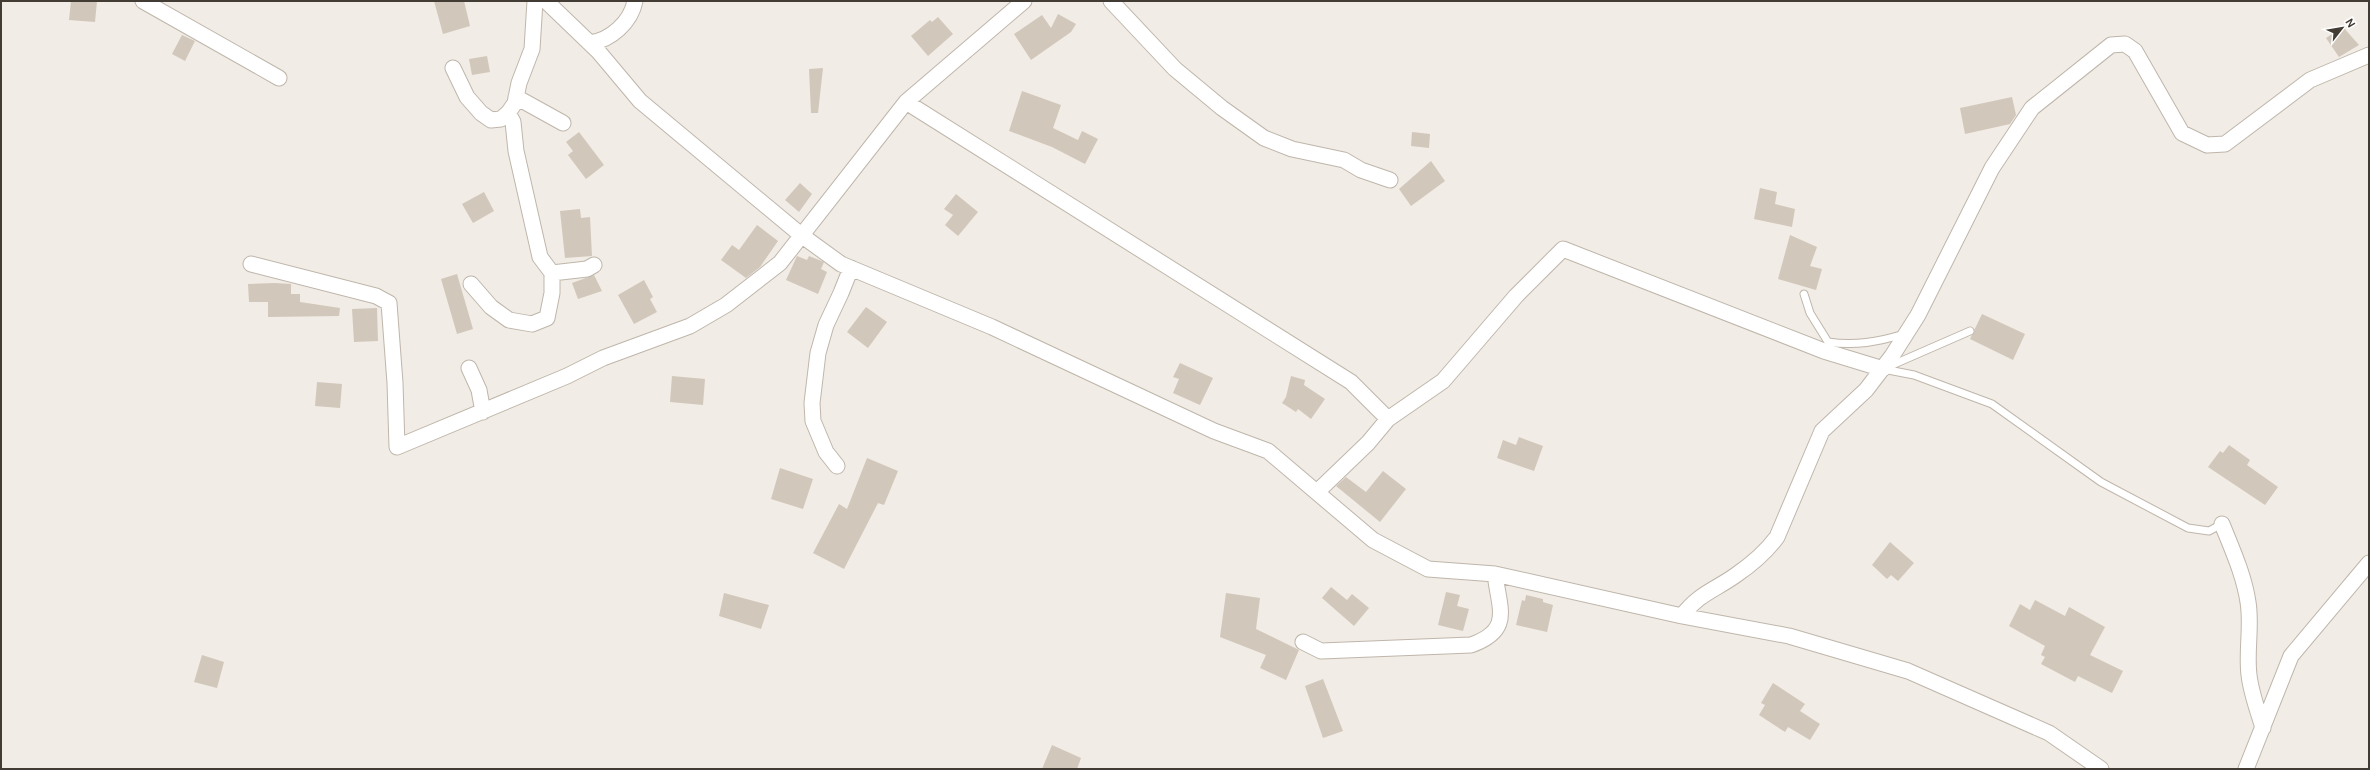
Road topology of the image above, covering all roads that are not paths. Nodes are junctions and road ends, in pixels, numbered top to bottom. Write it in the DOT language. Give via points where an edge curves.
graph roads {
  1 [pos="143,1"];
  2 [pos="535,1"];
  3 [pos="546,1"];
  4 [pos="635,1"];
  5 [pos="1024,1"];
  6 [pos="1111,1"];
  7 [pos="590,43"];
  8 [pos="2369,56"];
  9 [pos="453,68"];
  10 [pos="279,78"];
  11 [pos="516,97"];
  12 [pos="906,102"];
  13 [pos="508,113"];
  14 [pos="563,123"];
  15 [pos="1390,180"];
  16 [pos="802,235"];
  17 [pos="251,264"];
  18 [pos="594,265"];
  19 [pos="851,268"];
  20 [pos="552,273"];
  21 [pos="471,284"];
  22 [pos="1804,294"];
  23 [pos="1970,331"];
  24 [pos="1906,334"];
  25 [pos="469,368"];
  26 [pos="1883,369"];
  27 [pos="483,412"];
  28 [pos="1388,419"];
  29 [pos="837,466"];
  30 [pos="1317,492"];
  31 [pos="2222,524"];
  32 [pos="2369,563"];
  33 [pos="1495,574"];
  34 [pos="1682,616"];
  35 [pos="1303,642"];
  36 [pos="2263,728"];
  37 [pos="2101,769"];
  38 [pos="2246,769"];
  1 -- 10 [label="street"];
  2 -- 11 [label="street" via="532,49"];
  3 -- 7 [label="street"];
  4 -- 7 [label="street" via="627,21 601,41"];
  5 -- 12 [label="street"];
  6 -- 15 [label="street" via="1174,69 1264,138 1292,150 1344,160 1361,170"];
  7 -- 16 [label="street" via="640,101"];
  8 -- 24 [label="street" via="2310,80 2225,144 2207,145 2182,133 2131,46 2120,43 2111,45 2032,108 1992,168"];
  9 -- 13 [label="street" via="467,97 481,114 491,120 501,119"];
  11 -- 13 [label="street"];
  11 -- 14 [label="street"];
  12 -- 16 [label="street"];
  12 -- 28 [label="street" via="1351,382"];
  13 -- 20 [label="street" via="540,257"];
  16 -- 19 [label="street" via="841,264"];
  16 -- 27 [label="street" via="780,263 726,305 700,321 603,358"];
  17 -- 27 [label="street" via="376,296 389,303 397,447"];
  18 -- 20 [label="street"];
  19 -- 29 [label="street" via="826,325 818,353 812,403 813,421 826,452"];
  19 -- 30 [label="street" via="992,327 1214,431 1268,451"];
  20 -- 21 [label="street" via="552,293 547,318 532,324 509,320 491,307"];
  22 -- 24 [label="lane" via="1810,313 1828,342 1846,345 1878,342"];
  23 -- 26 [label="lane"];
  24 -- 26 [label="street"];
  25 -- 27 [label="street" via="479,390"];
  26 -- 28 [label="street" via="1824,351 1562,249 1516,296 1443,381"];
  26 -- 31 [label="lane" via="1914,375 1992,404 2101,482 2188,528 2209,531"];
  26 -- 34 [label="street" via="1866,390 1822,431 1777,537 1768,549 1736,575 1692,602"];
  28 -- 30 [label="street" via="1368,443"];
  30 -- 33 [label="street" via="1372,540 1428,568"];
  31 -- 36 [label="street" via="2248,602 2249,674"];
  32 -- 36 [label="street" via="2291,656"];
  33 -- 34 [label="street"];
  33 -- 35 [label="street" via="1501,622 1494,634 1471,645 1321,650"];
  34 -- 37 [label="street" via="1789,636 1908,671 2049,733"];
  36 -- 38 [label="street"];
}
